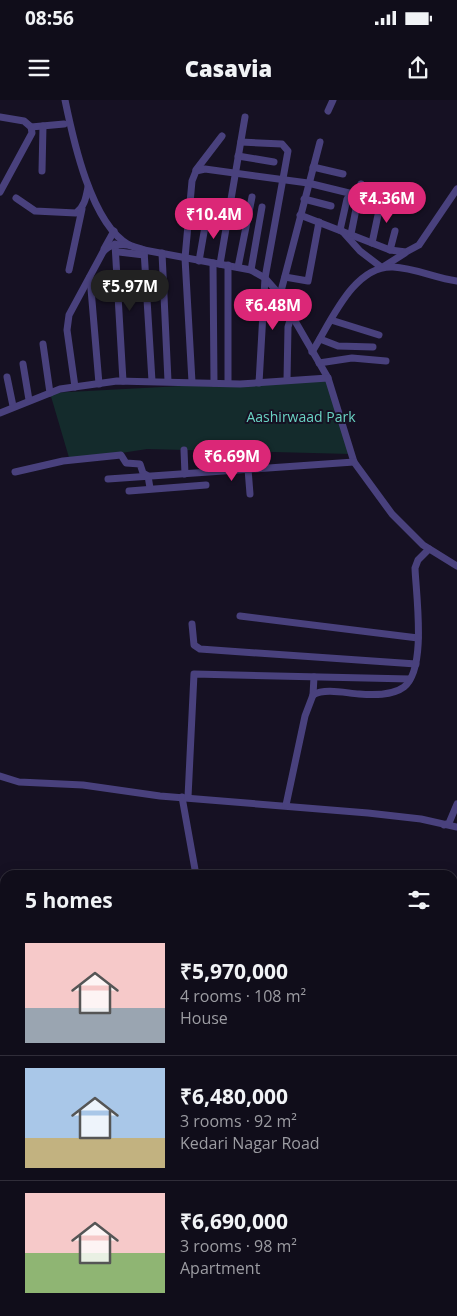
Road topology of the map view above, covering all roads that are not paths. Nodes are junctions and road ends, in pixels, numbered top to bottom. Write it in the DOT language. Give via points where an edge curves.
graph roads {
  1 [pos="65,100"];
  2 [pos="333,100"];
  3 [pos="328,111"];
  4 [pos="0,117"];
  5 [pos="245,117"];
  6 [pos="64,124"];
  7 [pos="43,126"];
  8 [pos="31,127"];
  9 [pos="222,136"];
  10 [pos="240,142"];
  11 [pos="320,142"];
  12 [pos="238,156"];
  13 [pos="274,162"];
  14 [pos="313,167"];
  15 [pos="42,170"];
  16 [pos="196,171"];
  17 [pos="236,174"];
  18 [pos="342,174"];
  19 [pos="282,179"];
  20 [pos="308,183"];
  21 [pos="362,184"];
  22 [pos="88,187"];
  23 [pos="457,189"];
  24 [pos="0,192"];
  25 [pos="360,196"];
  26 [pos="252,197"];
  27 [pos="16,198"];
  28 [pos="304,199"];
  29 [pos="347,199"];
  30 [pos="381,201"];
  31 [pos="390,203"];
  32 [pos="331,206"];
  33 [pos="262,207"];
  34 [pos="82,209"];
  35 [pos="207,215"];
  36 [pos="300,216"];
  37 [pos="319,222"];
  38 [pos="341,230"];
  39 [pos="114,231"];
  40 [pos="395,231"];
  41 [pos="351,234"];
  42 [pos="372,243"];
  43 [pos="115,244"];
  44 [pos="130,246"];
  45 [pos="390,250"];
  46 [pos="103,252"];
  47 [pos="119,252"];
  48 [pos="144,252"];
  49 [pos="406,252"];
  50 [pos="162,253"];
  51 [pos="185,258"];
  52 [pos="199,261"];
  53 [pos="216,263"];
  54 [pos="228,265"];
  55 [pos="238,267"];
  56 [pos="381,267"];
  57 [pos="69,270"];
  58 [pos="251,270"];
  59 [pos="90,276"];
  60 [pos="284,277"];
  61 [pos="265,278"];
  62 [pos="457,281"];
  63 [pos="280,295"];
  64 [pos="292,317"];
  65 [pos="331,320"];
  66 [pos="379,334"];
  67 [pos="320,340"];
  68 [pos="43,344"];
  69 [pos="373,347"];
  70 [pos="312,352"];
  71 [pos="386,361"];
  72 [pos="319,363"];
  73 [pos="23,364"];
  74 [pos="7,376"];
  75 [pos="328,378"];
  76 [pos="287,380"];
  77 [pos="123,381"];
  78 [pos="152,381"];
  79 [pos="168,381"];
  80 [pos="192,382"];
  81 [pos="259,382"];
  82 [pos="214,383"];
  83 [pos="228,383"];
  84 [pos="99,384"];
  85 [pos="74,387"];
  86 [pos="50,393"];
  87 [pos="29,400"];
  88 [pos="13,406"];
  89 [pos="0,413"];
  90 [pos="184,450"];
  91 [pos="354,462"];
  92 [pos="248,470"];
  93 [pos="15,472"];
  94 [pos="185,474"];
  95 [pos="148,476"];
  96 [pos="108,479"];
  97 [pos="206,485"];
  98 [pos="150,488"];
  99 [pos="129,491"];
  100 [pos="250,494"];
  101 [pos="429,549"];
  102 [pos="457,566"];
  103 [pos="240,616"];
  104 [pos="192,624"];
  105 [pos="418,638"];
  106 [pos="416,664"];
  107 [pos="314,677"];
  108 [pos="410,679"];
  109 [pos="314,695"];
  110 [pos="0,776"];
  111 [pos="185,797"];
  112 [pos="457,804"];
  113 [pos="286,805"];
  114 [pos="444,825"];
  115 [pos="457,827"];
  116 [pos="195,870"];
  1 -- 22 [label="street"];
  2 -- 3 [label="street"];
  4 -- 8 [label="street" via="24,121"];
  5 -- 10 [label="street"];
  6 -- 7 [label="street"];
  7 -- 8 [label="street"];
  7 -- 15 [label="street"];
  8 -- 24 [label="street" via="32,133"];
  9 -- 16 [label="street"];
  10 -- 12 [label="street"];
  10 -- 19 [label="street" via="285,146 288,151"];
  11 -- 14 [label="street"];
  12 -- 13 [label="street"];
  12 -- 17 [label="street"];
  14 -- 18 [label="street"];
  14 -- 20 [label="street"];
  16 -- 17 [label="street" via="205,168"];
  16 -- 51 [label="street" via="192,181"];
  17 -- 19 [label="street"];
  17 -- 53 [label="street"];
  19 -- 20 [label="street"];
  19 -- 61 [label="street"];
  20 -- 25 [label="street"];
  20 -- 28 [label="street"];
  21 -- 25 [label="street"];
  22 -- 34 [label="street"];
  22 -- 39 [label="street"];
  23 -- 49 [label="street" via="418,245"];
  25 -- 30 [label="street"];
  25 -- 41 [label="street"];
  26 -- 55 [label="street"];
  27 -- 34 [label="street" via="35,211 76,213"];
  28 -- 32 [label="street"];
  28 -- 36 [label="street"];
  29 -- 38 [label="street"];
  30 -- 31 [label="street"];
  30 -- 42 [label="street"];
  33 -- 58 [label="street"];
  34 -- 57 [label="street"];
  35 -- 52 [label="street"];
  36 -- 37 [label="street"];
  36 -- 60 [label="street"];
  37 -- 38 [label="street"];
  37 -- 60 [label="street" via="308,281"];
  38 -- 41 [label="street"];
  38 -- 56 [label="street" via="360,251"];
  39 -- 44 [label="street"];
  39 -- 46 [label="street"];
  40 -- 45 [label="street"];
  41 -- 42 [label="street"];
  42 -- 45 [label="street"];
  43 -- 44 [label="street"];
  43 -- 46 [label="street"];
  43 -- 77 [label="street"];
  44 -- 48 [label="street"];
  45 -- 49 [label="street"];
  46 -- 59 [label="street"];
  47 -- 48 [label="street"];
  48 -- 50 [label="street"];
  48 -- 78 [label="street"];
  49 -- 56 [label="street"];
  50 -- 51 [label="street"];
  50 -- 79 [label="street"];
  51 -- 52 [label="street"];
  51 -- 80 [label="street"];
  52 -- 53 [label="street"];
  53 -- 54 [label="street"];
  53 -- 82 [label="street"];
  54 -- 55 [label="street"];
  54 -- 83 [label="street"];
  55 -- 58 [label="street"];
  56 -- 62 [label="street" via="408,269"];
  56 -- 65 [label="street" via="355,285"];
  58 -- 61 [label="street"];
  59 -- 84 [label="street"];
  59 -- 85 [label="street" via="69,315 67,330"];
  60 -- 63 [label="street"];
  61 -- 63 [label="street"];
  61 -- 81 [label="street"];
  63 -- 64 [label="street"];
  64 -- 70 [label="street"];
  64 -- 76 [label="street" via="288,323"];
  65 -- 66 [label="street"];
  65 -- 67 [label="street"];
  67 -- 69 [label="street" via="338,346"];
  67 -- 70 [label="street"];
  68 -- 86 [label="street"];
  70 -- 72 [label="street"];
  71 -- 72 [label="street" via="352,358"];
  72 -- 75 [label="street"];
  73 -- 87 [label="street"];
  74 -- 88 [label="street"];
  75 -- 76 [label="street"];
  75 -- 91 [label="street"];
  76 -- 81 [label="street"];
  77 -- 78 [label="street"];
  77 -- 84 [label="street"];
  78 -- 79 [label="street"];
  79 -- 80 [label="street"];
  80 -- 82 [label="street"];
  81 -- 83 [label="street"];
  82 -- 83 [label="street"];
  84 -- 85 [label="street"];
  85 -- 86 [label="street"];
  86 -- 87 [label="street"];
  87 -- 88 [label="street"];
  88 -- 89 [label="street"];
  90 -- 94 [label="street"];
  91 -- 92 [label="street"];
  91 -- 101 [label="street" via="392,514"];
  92 -- 94 [label="street"];
  92 -- 100 [label="street"];
  93 -- 95 [label="street" via="63,461 121,456 126,463 140,464"];
  94 -- 95 [label="street"];
  95 -- 96 [label="street"];
  95 -- 98 [label="street"];
  97 -- 98 [label="street"];
  98 -- 99 [label="street"];
  101 -- 102 [label="street"];
  101 -- 105 [label="street" via="415,568"];
  103 -- 105 [label="street"];
  104 -- 106 [label="street" via="194,645 200,649"];
  105 -- 106 [label="street"];
  106 -- 108 [label="street"];
  107 -- 108 [label="street"];
  107 -- 109 [label="street"];
  107 -- 111 [label="street" via="194,674"];
  108 -- 109 [label="street" via="393,692 374,695 322,691"];
  109 -- 113 [label="street" via="305,716"];
  110 -- 111 [label="street" via="19,782 83,785"];
  111 -- 113 [label="street"];
  111 -- 116 [label="street"];
  112 -- 114 [label="street" via="449,822"];
  113 -- 114 [label="street" via="421,819"];
  114 -- 115 [label="street"];
}
